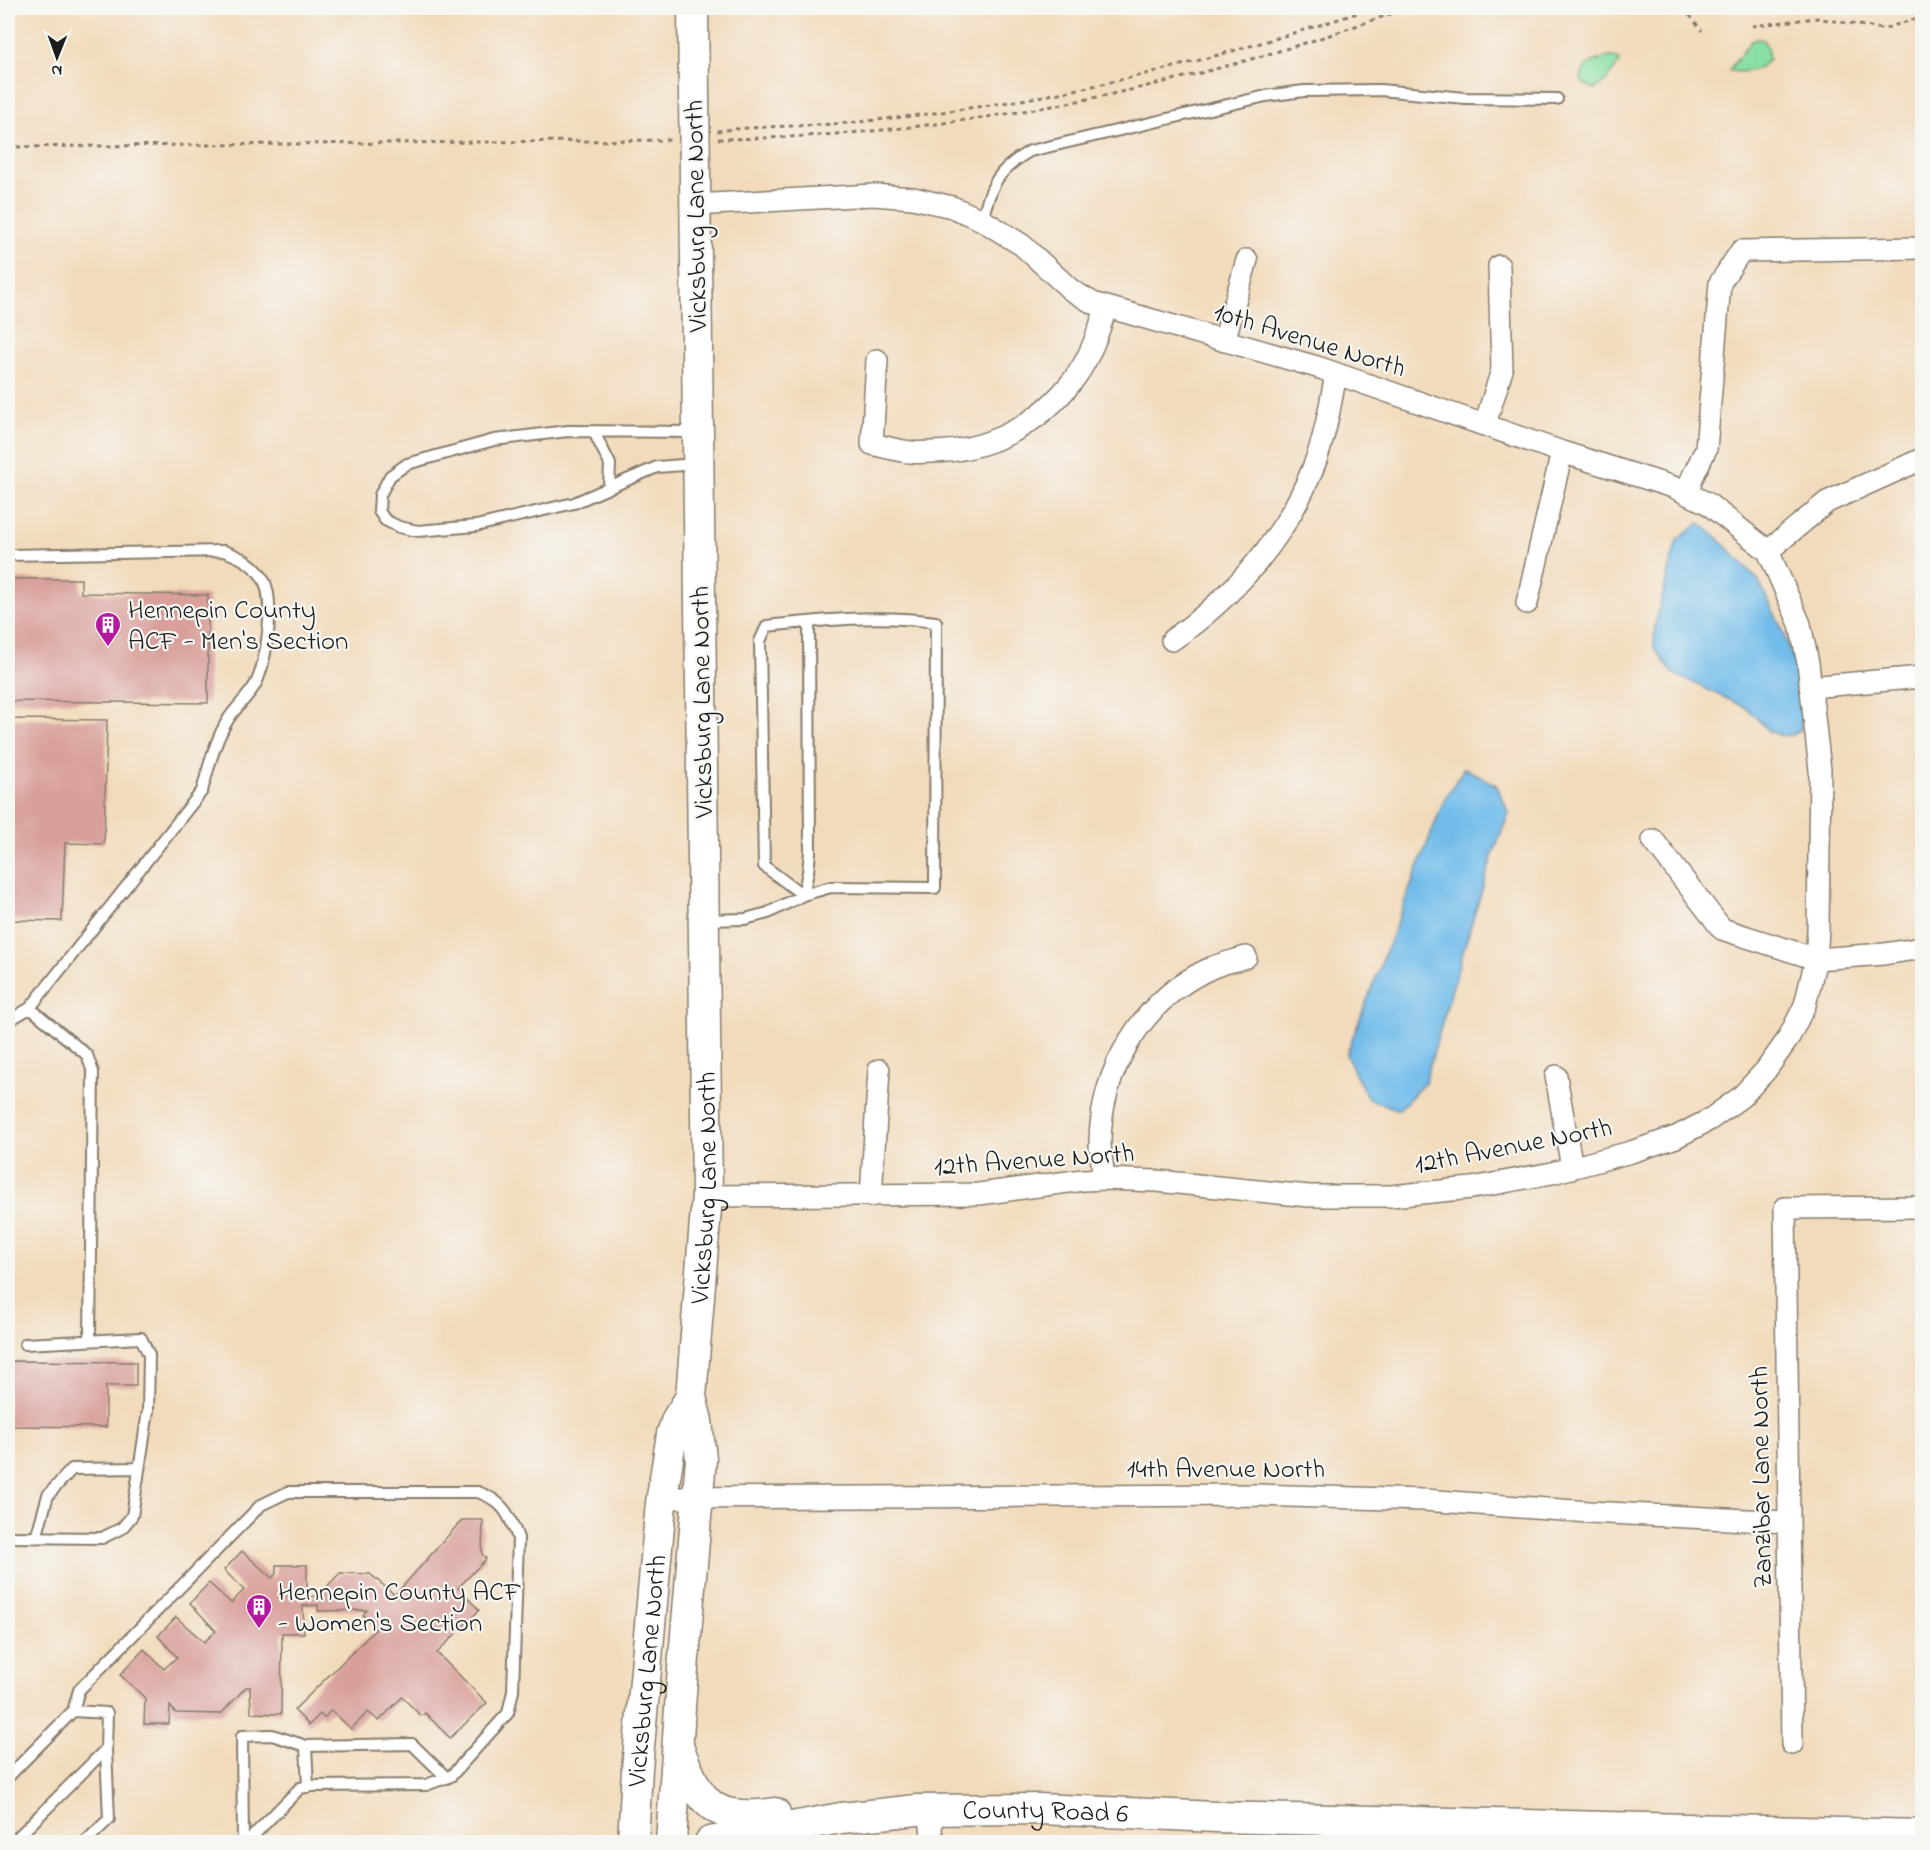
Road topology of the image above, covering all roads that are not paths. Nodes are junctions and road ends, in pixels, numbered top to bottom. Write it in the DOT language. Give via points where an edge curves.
graph roads {
  1 [pos="693,8"];
  2 [pos="1557,99"];
  3 [pos="694,205"];
  4 [pos="982,220"];
  5 [pos="1923,248"];
  6 [pos="1247,260"];
  7 [pos="1499,266"];
  8 [pos="1106,308"];
  9 [pos="1224,341"];
  10 [pos="877,360"];
  11 [pos="1336,374"];
  12 [pos="1485,424"];
  13 [pos="594,432"];
  14 [pos="697,432"];
  15 [pos="1562,452"];
  16 [pos="1923,459"];
  17 [pos="698,463"];
  18 [pos="609,487"];
  19 [pos="1689,495"];
  20 [pos="1768,551"];
  21 [pos="8,555"];
  22 [pos="1527,603"];
  23 [pos="809,622"];
  24 [pos="1172,640"];
  25 [pos="1923,677"];
  26 [pos="1810,687"];
  27 [pos="1653,840"];
  28 [pos="803,894"];
  29 [pos="703,920"];
  30 [pos="1923,948"];
  31 [pos="1246,957"];
  32 [pos="1816,959"];
  33 [pos="30,1008"];
  34 [pos="8,1021"];
  35 [pos="879,1070"];
  36 [pos="1556,1076"];
  37 [pos="1572,1168"];
  38 [pos="1104,1179"];
  39 [pos="707,1196"];
  40 [pos="871,1196"];
  41 [pos="1923,1207"];
  42 [pos="90,1339"];
  43 [pos="25,1344"];
  44 [pos="691,1396"];
  45 [pos="139,1468"];
  46 [pos="662,1498"];
  47 [pos="698,1498"];
  48 [pos="1789,1521"];
  49 [pos="8,1537"];
  50 [pos="36,1538"];
  51 [pos="73,1711"];
  52 [pos="1792,1744"];
  53 [pos="306,1746"];
  54 [pos="678,1746"];
  55 [pos="106,1749"];
  56 [pos="8,1777"];
  57 [pos="447,1778"];
  58 [pos="308,1787"];
  59 [pos="923,1810"];
  60 [pos="1923,1834"];
  61 [pos="1708,1836"];
  62 [pos="13,1842"];
  63 [pos="85,1842"];
  64 [pos="245,1842"];
  65 [pos="633,1842"];
  66 [pos="671,1842"];
  67 [pos="710,1842"];
  68 [pos="932,1842"];
  1 -- 3 [label="main road, Vicksburg Lane North"];
  2 -- 4 [label="lane" via="1465,98 1331,89 1266,96 1030,151 1011,162 997,177"];
  3 -- 4 [label="street, 10th Avenue North" via="873,195 932,202"];
  3 -- 14 [label="main road, Vicksburg Lane North"];
  4 -- 8 [label="street, 10th Avenue North" via="1022,245 1071,290"];
  5 -- 19 [label="street" via="1741,251 1720,283 1706,449 1690,480"];
  6 -- 9 [label="street"];
  7 -- 12 [label="street" via="1502,370"];
  8 -- 9 [label="street, 10th Avenue North"];
  8 -- 10 [label="street" via="1094,345 1076,378 1050,406 1020,429 986,445 910,453 872,444"];
  9 -- 11 [label="street, 10th Avenue North"];
  11 -- 12 [label="street, 10th Avenue North"];
  11 -- 24 [label="street" via="1328,422 1314,468 1293,511 1234,588"];
  12 -- 15 [label="street, 10th Avenue North"];
  13 -- 14 [label="lane"];
  13 -- 18 [label="lane" via="610,464"];
  13 -- 18 [label="lane" via="568,431 494,440 407,464 390,476 380,495 379,511 385,520 418,531 476,526 574,503"];
  14 -- 17 [label="main road, Vicksburg Lane North"];
  15 -- 19 [label="street, 10th Avenue North"];
  15 -- 22 [label="street"];
  16 -- 20 [label="street" via="1827,502"];
  17 -- 18 [label="lane" via="657,467"];
  17 -- 29 [label="main road, Vicksburg Lane North"];
  19 -- 20 [label="street, 10th Avenue North" via="1707,503"];
  20 -- 26 [label="street, 10th Avenue North" via="1800,624"];
  21 -- 33 [label="lane" via="224,552 252,564 264,579 269,599 262,668 217,742 202,791"];
  23 -- 28 [label="lane" via="810,852"];
  23 -- 28 [label="lane" via="767,626 760,641 764,866"];
  23 -- 28 [label="lane" via="908,618 936,622 936,866 935,888 831,887"];
  25 -- 26 [label="street"];
  26 -- 32 [label="street, 12th Avenue North" via="1820,770"];
  27 -- 32 [label="street" via="1722,929"];
  28 -- 29 [label="lane" via="768,913 745,919"];
  29 -- 39 [label="main road, Vicksburg Lane North"];
  30 -- 32 [label="street"];
  31 -- 38 [label="street" via="1211,968 1180,986 1153,1010 1130,1039 1113,1072 1104,1106 1100,1143"];
  32 -- 37 [label="street, 12th Avenue North" via="1805,1005 1788,1039 1741,1097 1676,1137"];
  33 -- 34 [label="lane"];
  33 -- 42 [label="lane" via="87,1055 93,1072"];
  35 -- 40 [label="street"];
  36 -- 37 [label="street"];
  37 -- 38 [label="street, 12th Avenue North" via="1472,1188 1391,1196 1309,1196"];
  38 -- 40 [label="street, 12th Avenue North" via="979,1194"];
  39 -- 40 [label="street, 12th Avenue North"];
  39 -- 44 [label="main road, Vicksburg Lane North"];
  41 -- 48 [label="street, Zanzibar Lane North" via="1785,1208"];
  42 -- 43 [label="lane"];
  42 -- 45 [label="lane" via="141,1338 149,1355"];
  44 -- 46 [label="main road, Vicksburg Lane North" via="674,1427"];
  44 -- 47 [label="main road, Vicksburg Lane North" via="700,1443"];
  45 -- 50 [label="lane" via="72,1469 48,1495"];
  45 -- 50 [label="lane" via="132,1516 122,1528 102,1538"];
  46 -- 47 [label="street, 14th Avenue North"];
  46 -- 65 [label="main road, Vicksburg Lane North"];
  47 -- 48 [label="street, 14th Avenue North" via="1258,1495 1424,1500"];
  47 -- 54 [label="main road, Vicksburg Lane North"];
  48 -- 52 [label="street, Zanzibar Lane North"];
  49 -- 50 [label="lane"];
  51 -- 55 [label="lane" via="107,1713"];
  51 -- 56 [label="lane"];
  51 -- 57 [label="lane" via="79,1690 261,1504 288,1492 478,1492 494,1498 509,1516 518,1538 513,1691 508,1713"];
  53 -- 57 [label="lane" via="412,1744"];
  53 -- 58 [label="lane"];
  53 -- 64 [label="lane" via="272,1735 242,1736"];
  54 -- 59 [label="main road" via="698,1791 714,1808 733,1816 866,1800"];
  54 -- 66 [label="main road, Vicksburg Lane North"];
  55 -- 62 [label="lane"];
  55 -- 63 [label="lane" via="109,1819"];
  57 -- 58 [label="lane" via="426,1785"];
  58 -- 64 [label="lane" via="300,1788"];
  59 -- 61 [label="main road, County Road 6" via="1040,1809"];
  59 -- 67 [label="main road, County Road 6" via="841,1818"];
  59 -- 68 [label="street"];
  60 -- 61 [label="main road, County Road 6"];
}
